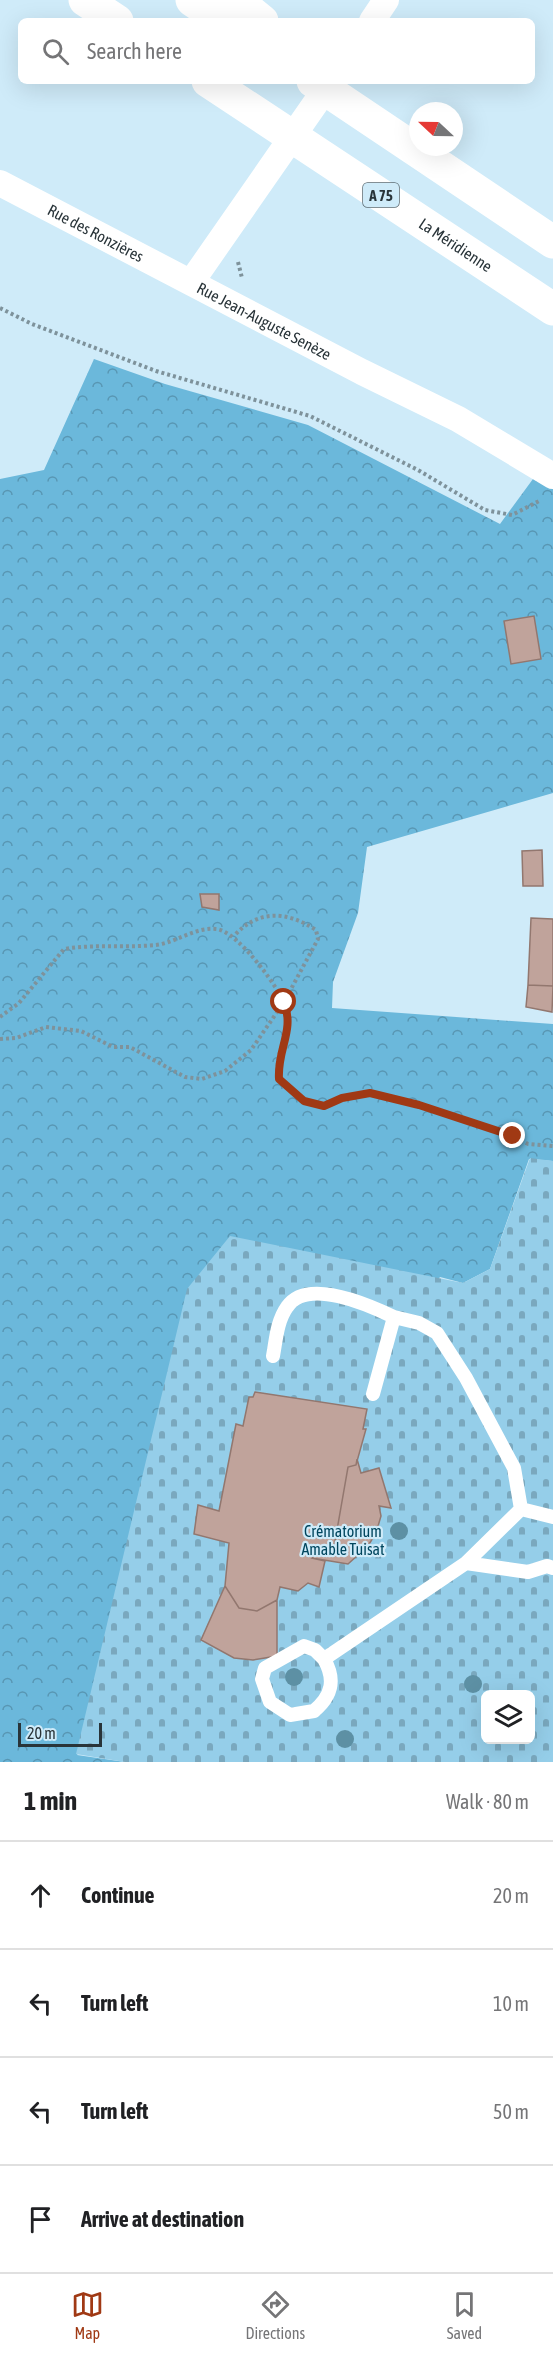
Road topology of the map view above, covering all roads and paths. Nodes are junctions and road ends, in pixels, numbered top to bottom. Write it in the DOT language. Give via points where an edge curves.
graph roads {
  1 [pos="85,0"];
  2 [pos="192,0"];
  3 [pos="236,0"];
  4 [pos="386,0"];
  5 [pos="112,18"];
  6 [pos="219,18"];
  7 [pos="257,18"];
  8 [pos="374,18"];
  9 [pos="213,84"];
  10 [pos="318,84"];
  11 [pos="330,84"];
  12 [pos="336,84"];
  13 [pos="409,144"];
  14 [pos="409,145"];
  15 [pos="426,156"];
  16 [pos="0,183"];
  17 [pos="553,242"];
  18 [pos="192,281"];
  19 [pos="0,308"];
  20 [pos="553,309"];
  21 [pos="549,486"];
  22 [pos="234,936"];
  23 [pos="284,1002"];
  24 [pos="0,1017"];
  25 [pos="0,1039"];
  26 [pos="553,1146"];
  27 [pos="394,1317"];
  28 [pos="273,1356"];
  29 [pos="373,1394"];
  30 [pos="521,1509"];
  31 [pos="553,1517"];
  32 [pos="466,1563"];
  33 [pos="553,1568"];
  34 [pos="324,1659"];
  1 -- 5 [label="highway"];
  2 -- 6 [label="highway"];
  3 -- 7 [label="highway"];
  4 -- 8 [label="street"];
  9 -- 20 [label="highway, La Méridienne / A 75"];
  10 -- 14 [label="highway"];
  11 -- 18 [label="street, Rue Jean-Auguste Senèze"];
  12 -- 13 [label="highway"];
  15 -- 17 [label="highway"];
  16 -- 18 [label="street, Rue des Ronzières"];
  18 -- 21 [label="street, Rue Jean-Auguste Senèze" via="458,419"];
  19 -- 21 [label="path" via="32,324 156,370 310,416 418,470 485,510 512,515"];
  22 -- 23 [label="path"];
  22 -- 23 [label="path" via="265,915 288,916 316,930 318,939"];
  22 -- 24 [label="path" via="218,928 201,929 159,945 64,949 19,1004"];
  23 -- 25 [label="path" via="251,1050 225,1071 202,1079 185,1077 130,1047 113,1047 81,1031 46,1026 16,1038"];
  23 -- 26 [label="path" via="289,1031 278,1061 279,1079 304,1101 324,1106 370,1093 419,1105 528,1144"];
  27 -- 28 [label="lane" via="372,1306 323,1293 301,1294 287,1306"];
  27 -- 29 [label="lane"];
  27 -- 30 [label="lane" via="419,1323 437,1333 514,1468"];
  30 -- 31 [label="lane"];
  30 -- 32 [label="lane"];
  32 -- 33 [label="lane" via="528,1572"];
  32 -- 34 [label="lane"];
  34 -- 34 [label="lane" via="304,1646 265,1668 263,1685 270,1702 290,1715 314,1711 330,1693 330,1669"];
}
